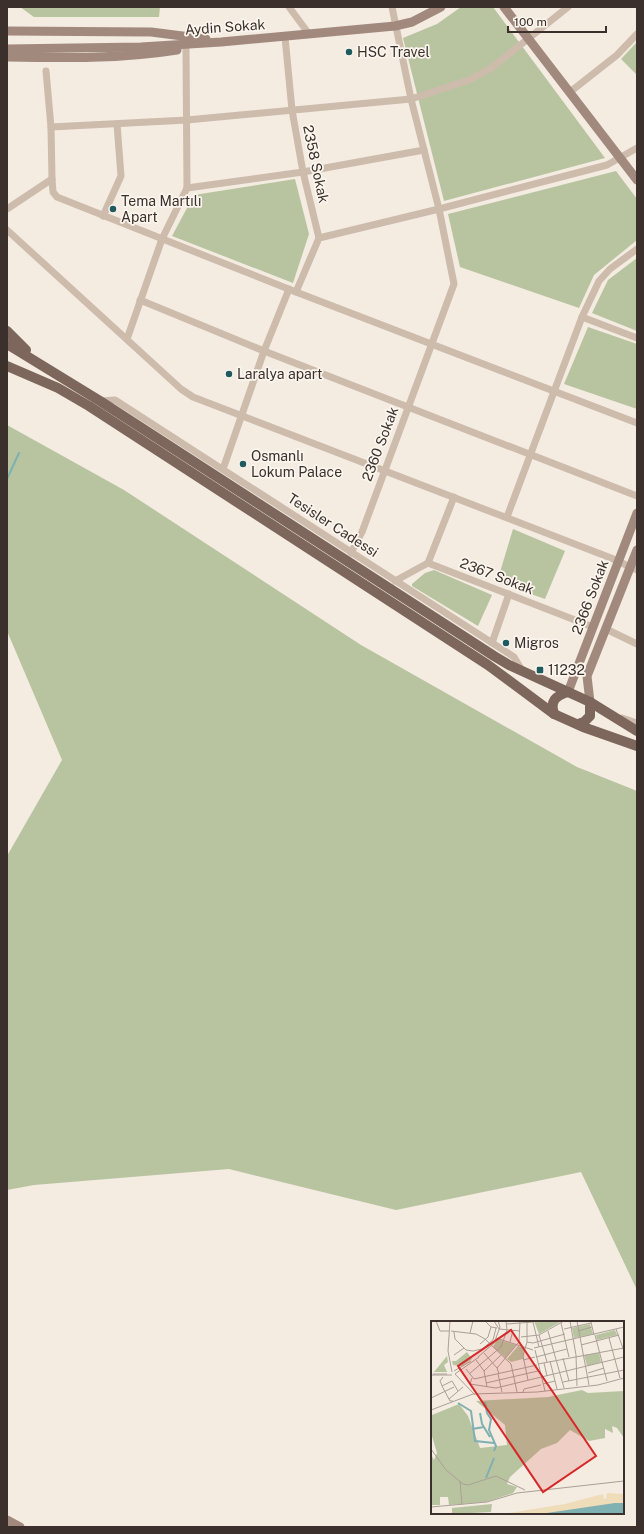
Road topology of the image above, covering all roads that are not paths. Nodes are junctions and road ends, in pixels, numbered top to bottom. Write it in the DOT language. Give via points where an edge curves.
graph roads {
  1 [pos="289,7"];
  2 [pos="392,7"];
  3 [pos="441,7"];
  4 [pos="504,7"];
  5 [pos="568,7"];
  6 [pos="395,26"];
  7 [pos="7,31"];
  8 [pos="309,34"];
  9 [pos="637,34"];
  10 [pos="286,37"];
  11 [pos="528,37"];
  12 [pos="222,42"];
  13 [pos="7,43"];
  14 [pos="186,48"];
  15 [pos="7,49"];
  16 [pos="7,57"];
  17 [pos="46,71"];
  18 [pos="570,92"];
  19 [pos="411,99"];
  20 [pos="292,110"];
  21 [pos="188,120"];
  22 [pos="117,124"];
  23 [pos="51,126"];
  24 [pos="637,148"];
  25 [pos="424,150"];
  26 [pos="619,157"];
  27 [pos="303,172"];
  28 [pos="52,179"];
  29 [pos="637,180"];
  30 [pos="187,188"];
  31 [pos="7,209"];
  32 [pos="439,209"];
  33 [pos="103,216"];
  34 [pos="7,230"];
  35 [pos="319,238"];
  36 [pos="162,239"];
  37 [pos="637,249"];
  38 [pos="289,289"];
  39 [pos="296,292"];
  40 [pos="140,300"];
  41 [pos="582,317"];
  42 [pos="7,332"];
  43 [pos="637,338"];
  44 [pos="126,339"];
  45 [pos="7,344"];
  46 [pos="433,344"];
  47 [pos="264,351"];
  48 [pos="7,366"];
  49 [pos="61,377"];
  50 [pos="554,391"];
  51 [pos="100,401"];
  52 [pos="408,406"];
  53 [pos="241,415"];
  54 [pos="637,423"];
  55 [pos="530,454"];
  56 [pos="223,469"];
  57 [pos="384,470"];
  58 [pos="637,496"];
  59 [pos="454,497"];
  60 [pos="637,513"];
  61 [pos="507,518"];
  62 [pos="637,550"];
  63 [pos="351,552"];
  64 [pos="619,562"];
  65 [pos="428,563"];
  66 [pos="634,568"];
  67 [pos="395,581"];
  68 [pos="509,594"];
  69 [pos="593,627"];
  70 [pos="606,629"];
  71 [pos="492,643"];
  72 [pos="637,644"];
  73 [pos="523,672"];
  74 [pos="568,692"];
  75 [pos="590,702"];
  76 [pos="554,714"];
  77 [pos="609,714"];
  78 [pos="637,723"];
  79 [pos="578,724"];
  80 [pos="637,731"];
  81 [pos="637,746"];
  82 [pos="7,1520"];
  83 [pos="20,1527"];
  1 -- 8 [label="street"];
  2 -- 6 [label="street, 2360 Sokak"];
  3 -- 6 [label="street, Aydin Sokak" via="412,22"];
  4 -- 11 [label="street"];
  5 -- 11 [label="street"];
  6 -- 8 [label="street, Aydin Sokak"];
  6 -- 19 [label="street, 2360 Sokak"];
  7 -- 12 [label="street" via="151,32"];
  8 -- 10 [label="street, Aydin Sokak"];
  9 -- 18 [label="street" via="617,55"];
  10 -- 12 [label="street, Aydin Sokak"];
  10 -- 20 [label="street, 2358 Sokak"];
  11 -- 18 [label="street"];
  11 -- 19 [label="street" via="490,69 469,80"];
  12 -- 13 [label="street"];
  12 -- 14 [label="street"];
  12 -- 15 [label="street, Aydin Sokak" via="141,47"];
  14 -- 16 [label="street" via="152,54"];
  14 -- 21 [label="street"];
  17 -- 23 [label="street"];
  18 -- 26 [label="street"];
  19 -- 20 [label="street"];
  19 -- 25 [label="street, 2360 Sokak"];
  20 -- 21 [label="street"];
  20 -- 27 [label="street, 2358 Sokak"];
  21 -- 22 [label="street"];
  21 -- 30 [label="street"];
  22 -- 23 [label="street"];
  22 -- 33 [label="street" via="121,176"];
  23 -- 28 [label="street"];
  24 -- 26 [label="street"];
  25 -- 27 [label="street"];
  25 -- 32 [label="street, 2360 Sokak"];
  26 -- 29 [label="street"];
  26 -- 32 [label="street" via="607,165"];
  27 -- 30 [label="street"];
  27 -- 35 [label="street, 2358 Sokak"];
  28 -- 31 [label="street"];
  28 -- 33 [label="street" via="53,192 57,197"];
  30 -- 36 [label="street"];
  32 -- 35 [label="street"];
  32 -- 46 [label="street, 2360 Sokak" via="454,284"];
  33 -- 36 [label="street"];
  34 -- 44 [label="street"];
  35 -- 39 [label="street"];
  36 -- 38 [label="street"];
  36 -- 40 [label="street"];
  37 -- 41 [label="street" via="610,269 599,281"];
  38 -- 39 [label="street"];
  38 -- 47 [label="street"];
  39 -- 46 [label="street"];
  40 -- 44 [label="street"];
  40 -- 47 [label="street"];
  41 -- 43 [label="street"];
  41 -- 50 [label="street"];
  42 -- 49 [label="main road"];
  44 -- 53 [label="street" via="193,397"];
  45 -- 49 [label="main road"];
  46 -- 50 [label="street"];
  46 -- 52 [label="street, 2360 Sokak"];
  47 -- 52 [label="street"];
  47 -- 53 [label="street"];
  48 -- 76 [label="main road" via="58,388 89,406 488,665"];
  49 -- 51 [label="main road"];
  50 -- 54 [label="street"];
  50 -- 55 [label="street"];
  51 -- 56 [label="street, Tesisler Cadessi" via="115,400"];
  51 -- 73 [label="main road" via="494,656"];
  52 -- 55 [label="street"];
  52 -- 57 [label="street, 2360 Sokak"];
  53 -- 56 [label="street"];
  53 -- 57 [label="street"];
  55 -- 58 [label="street"];
  55 -- 61 [label="street"];
  56 -- 63 [label="street, Tesisler Cadessi"];
  57 -- 59 [label="street"];
  57 -- 63 [label="street, 2360 Sokak" via="362,532"];
  59 -- 61 [label="street"];
  59 -- 65 [label="street"];
  60 -- 64 [label="street, 2366 Sokak"];
  61 -- 64 [label="street"];
  62 -- 66 [label="street, 2366 Sokak"];
  63 -- 67 [label="street, Tesisler Cadessi"];
  64 -- 66 [label="street"];
  64 -- 69 [label="street, 2366 Sokak"];
  65 -- 67 [label="street"];
  65 -- 68 [label="street, 2367 Sokak"];
  66 -- 70 [label="street, 2366 Sokak"];
  67 -- 71 [label="street, Tesisler Cadessi"];
  68 -- 69 [label="street, 2367 Sokak"];
  68 -- 71 [label="street"];
  69 -- 74 [label="street, 2366 Sokak"];
  70 -- 72 [label="street"];
  70 -- 75 [label="street, 2366 Sokak" via="587,676"];
  71 -- 73 [label="street, Tesisler Cadessi" via="514,657"];
  73 -- 74 [label="main road"];
  74 -- 75 [label="main road"];
  74 -- 76 [label="main road" via="553,701"];
  75 -- 77 [label="main road"];
  75 -- 79 [label="main road" via="590,716"];
  76 -- 79 [label="main road"];
  77 -- 78 [label="street"];
  77 -- 80 [label="main road"];
  79 -- 81 [label="main road"];
  82 -- 83 [label="street"];
}
